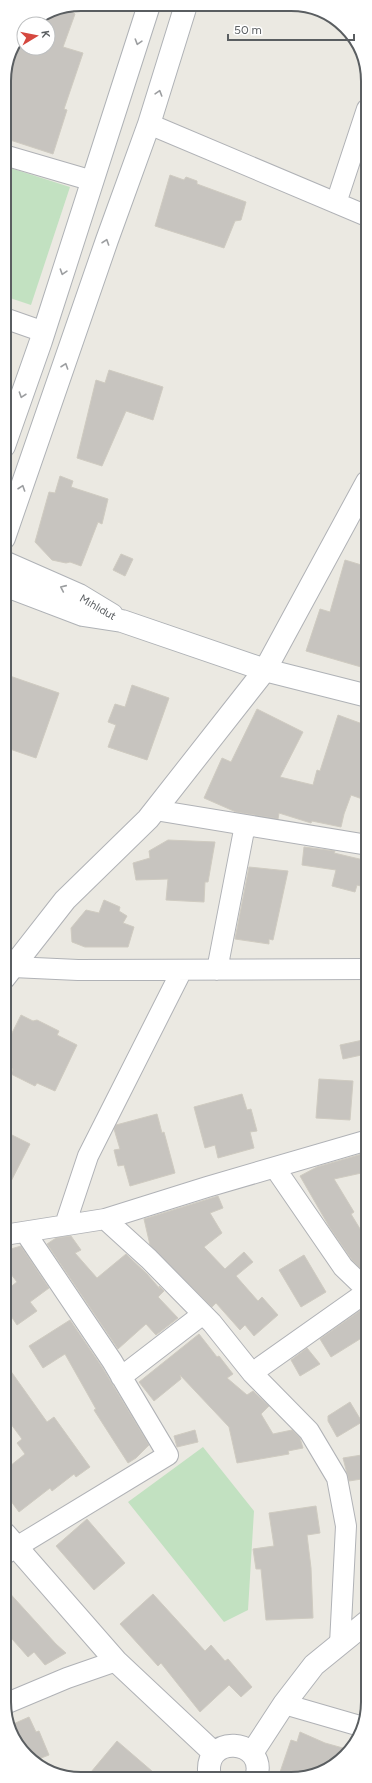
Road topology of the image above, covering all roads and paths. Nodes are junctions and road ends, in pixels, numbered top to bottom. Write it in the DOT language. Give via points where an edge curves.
graph roads {
  1 [pos="147,11"];
  2 [pos="184,11"];
  3 [pos="149,124"];
  4 [pos="361,127"];
  5 [pos="11,157"];
  6 [pos="93,181"];
  7 [pos="336,203"];
  8 [pos="361,213"];
  9 [pos="11,320"];
  10 [pos="44,332"];
  11 [pos="11,426"];
  12 [pos="361,495"];
  13 [pos="11,518"];
  14 [pos="11,565"];
  15 [pos="11,588"];
  16 [pos="122,621"];
  17 [pos="265,670"];
  18 [pos="361,694"];
  19 [pos="155,810"];
  20 [pos="245,825"];
  21 [pos="361,844"];
  22 [pos="361,969"];
  23 [pos="11,970"];
  24 [pos="182,970"];
  25 [pos="217,970"];
  26 [pos="11,973"];
  27 [pos="361,1142"];
  28 [pos="275,1168"];
  29 [pos="105,1219"];
  30 [pos="65,1225"];
  31 [pos="25,1232"];
  32 [pos="11,1234"];
  33 [pos="361,1285"];
  34 [pos="361,1296"];
  35 [pos="203,1314"];
  36 [pos="252,1373"];
  37 [pos="122,1378"];
  38 [pos="11,1543"];
  39 [pos="11,1548"];
  40 [pos="361,1627"];
  41 [pos="340,1644"];
  42 [pos="116,1661"];
  43 [pos="11,1701"];
  44 [pos="284,1704"];
  45 [pos="357,1725"];
  46 [pos="252,1753"];
  47 [pos="214,1754"];
  48 [pos="209,1772"];
  49 [pos="257,1772"];
  1 -- 6 [label="main road, one-way"];
  3 -- 2 [label="main road, one-way"];
  3 -- 7 [label="street"];
  13 -- 3 [label="main road, one-way"];
  4 -- 7 [label="street"];
  5 -- 6 [label="street"];
  6 -- 10 [label="main road, one-way"];
  7 -- 8 [label="street"];
  9 -- 10 [label="street"];
  10 -- 11 [label="main road, one-way"];
  12 -- 17 [label="main road"];
  16 -- 14 [label="main road, Mıhlıdut, one-way" via="79,595"];
  15 -- 16 [label="main road, Mıhlıdut" via="83,615"];
  16 -- 17 [label="main road"];
  17 -- 18 [label="main road"];
  17 -- 19 [label="main road"];
  19 -- 20 [label="street"];
  19 -- 23 [label="main road" via="65,900"];
  20 -- 21 [label="street"];
  20 -- 25 [label="street"];
  22 -- 25 [label="street"];
  24 -- 25 [label="street"];
  24 -- 26 [label="street"];
  24 -- 30 [label="street" via="88,1156"];
  27 -- 28 [label="street"];
  28 -- 29 [label="street"];
  28 -- 33 [label="street" via="342,1267"];
  29 -- 30 [label="street"];
  29 -- 35 [label="street"];
  30 -- 31 [label="street"];
  31 -- 32 [label="street"];
  31 -- 37 [label="street"];
  34 -- 36 [label="street"];
  35 -- 36 [label="street"];
  35 -- 37 [label="street"];
  36 -- 41 [label="street" via="309,1431 337,1478 346,1526"];
  37 -- 38 [label="street" via="168,1456"];
  39 -- 42 [label="main road"];
  40 -- 41 [label="main road"];
  41 -- 44 [label="main road" via="314,1665"];
  42 -- 43 [label="street"];
  42 -- 47 [label="main road"];
  44 -- 45 [label="street"];
  44 -- 46 [label="main road"];
  46 -- 47 [label="main road" via="237,1745 229,1745"];
  46 -- 49 [label="main road"];
  47 -- 48 [label="main road"];
}
